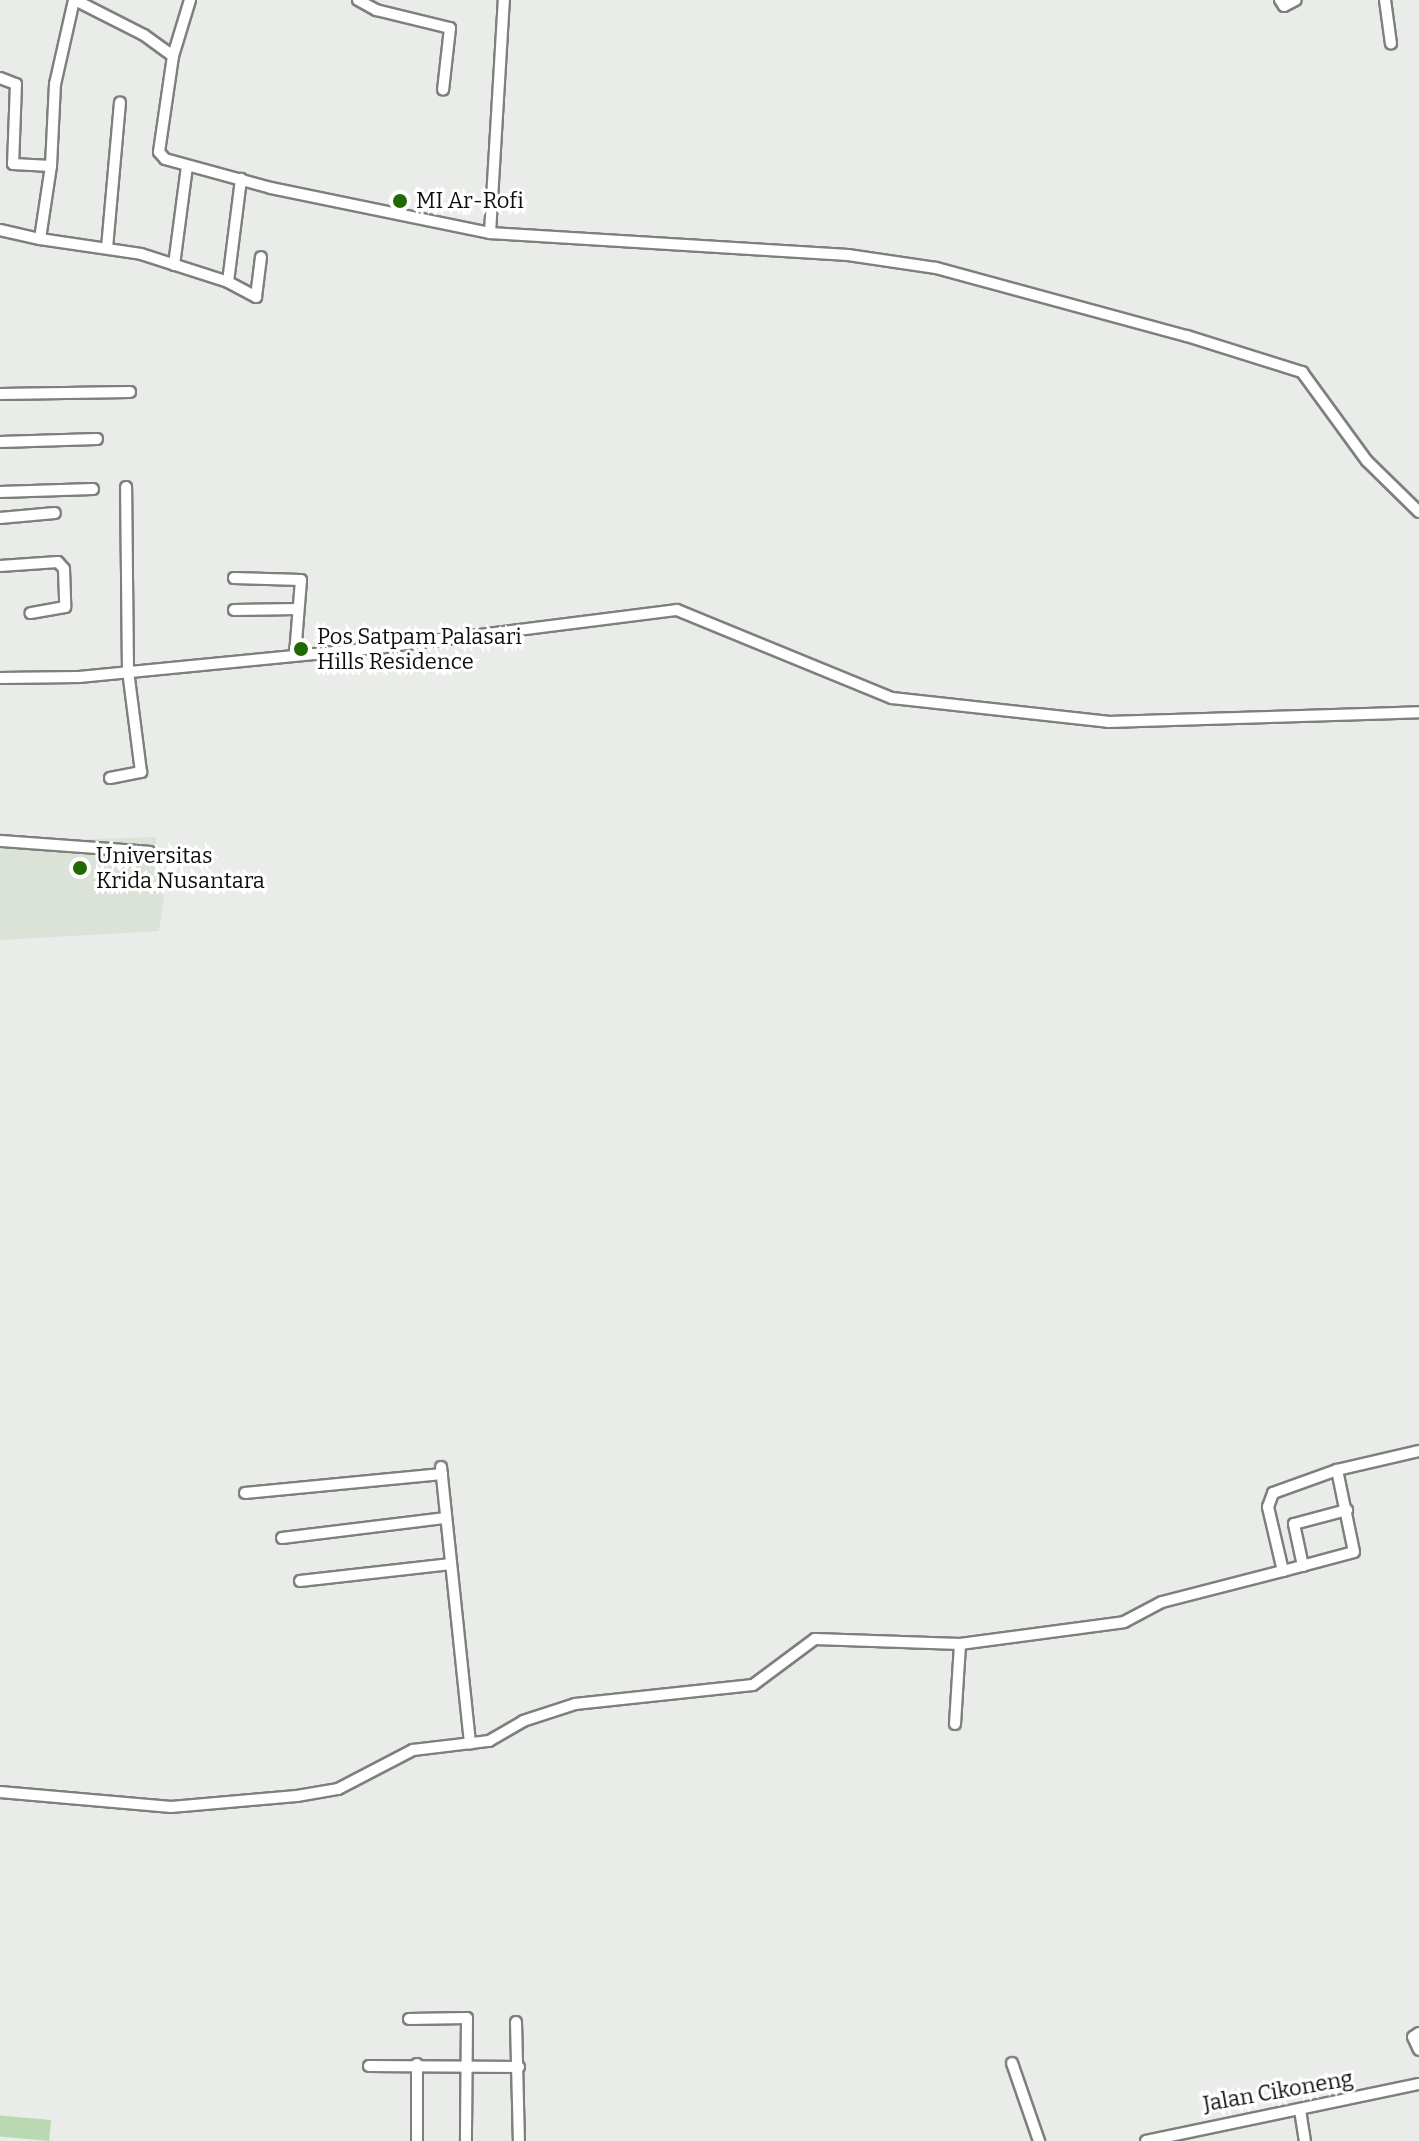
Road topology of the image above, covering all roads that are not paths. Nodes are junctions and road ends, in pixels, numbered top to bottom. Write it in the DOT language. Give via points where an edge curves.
graph roads {
  1 [pos="74,0"];
  2 [pos="190,0"];
  3 [pos="358,0"];
  4 [pos="504,0"];
  5 [pos="1280,0"];
  6 [pos="1296,0"];
  7 [pos="1385,0"];
  8 [pos="1391,44"];
  9 [pos="173,56"];
  10 [pos="0,78"];
  11 [pos="443,90"];
  12 [pos="120,103"];
  13 [pos="51,166"];
  14 [pos="187,166"];
  15 [pos="241,179"];
  16 [pos="0,230"];
  17 [pos="490,233"];
  18 [pos="40,239"];
  19 [pos="107,248"];
  20 [pos="261,257"];
  21 [pos="174,265"];
  22 [pos="228,282"];
  23 [pos="130,392"];
  24 [pos="0,394"];
  25 [pos="97,439"];
  26 [pos="0,442"];
  27 [pos="126,487"];
  28 [pos="93,489"];
  29 [pos="0,492"];
  30 [pos="1419,512"];
  31 [pos="55,513"];
  32 [pos="0,518"];
  33 [pos="0,566"];
  34 [pos="234,578"];
  35 [pos="298,609"];
  36 [pos="234,610"];
  37 [pos="31,613"];
  38 [pos="295,655"];
  39 [pos="128,671"];
  40 [pos="0,678"];
  41 [pos="1419,712"];
  42 [pos="110,778"];
  43 [pos="0,841"];
  44 [pos="150,852"];
  45 [pos="1419,1451"];
  46 [pos="1337,1470"];
  47 [pos="245,1493"];
  48 [pos="1347,1510"];
  49 [pos="446,1518"];
  50 [pos="282,1538"];
  51 [pos="451,1564"];
  52 [pos="1303,1566"];
  53 [pos="1283,1571"];
  54 [pos="300,1581"];
  55 [pos="960,1644"];
  56 [pos="955,1724"];
  57 [pos="470,1743"];
  58 [pos="0,1792"];
  59 [pos="409,2019"];
  60 [pos="516,2022"];
  61 [pos="1419,2033"];
  62 [pos="1419,2050"];
  63 [pos="1012,2063"];
  64 [pos="417,2064"];
  65 [pos="369,2066"];
  66 [pos="467,2066"];
  67 [pos="519,2067"];
  68 [pos="1419,2084"];
  69 [pos="1300,2110"];
  70 [pos="417,2141"];
  71 [pos="466,2141"];
  72 [pos="519,2141"];
  73 [pos="1039,2141"];
  74 [pos="1146,2141"];
  75 [pos="1305,2141"];
  1 -- 9 [label="street" via="144,35"];
  1 -- 13 [label="street" via="55,84"];
  2 -- 9 [label="street"];
  3 -- 11 [label="street" via="376,10 450,28"];
  4 -- 17 [label="street"];
  5 -- 6 [label="street" via="1284,6"];
  7 -- 8 [label="street"];
  9 -- 14 [label="street" via="159,152"];
  10 -- 13 [label="street" via="16,84 13,164"];
  12 -- 19 [label="street"];
  13 -- 18 [label="street"];
  14 -- 15 [label="street"];
  14 -- 21 [label="street"];
  15 -- 17 [label="street"];
  15 -- 22 [label="street"];
  16 -- 18 [label="street"];
  17 -- 30 [label="street" via="848,255 936,268 1292,367 1309,381 1367,461"];
  18 -- 19 [label="street"];
  19 -- 21 [label="street"];
  20 -- 22 [label="street" via="256,297"];
  21 -- 22 [label="street"];
  23 -- 24 [label="street"];
  25 -- 26 [label="street"];
  27 -- 39 [label="street"];
  28 -- 29 [label="street"];
  31 -- 32 [label="street"];
  33 -- 37 [label="street" via="58,562 64,569 65,607"];
  34 -- 35 [label="street" via="300,579"];
  35 -- 36 [label="street"];
  35 -- 38 [label="street"];
  38 -- 39 [label="street"];
  38 -- 41 [label="street" via="677,610 892,698 1008,714 1108,722"];
  39 -- 40 [label="street"];
  39 -- 42 [label="street" via="141,772"];
  43 -- 44 [label="street"];
  45 -- 46 [label="street"];
  46 -- 48 [label="street"];
  46 -- 53 [label="street" via="1289,1484 1268,1498 1274,1549"];
  47 -- 49 [label="street" via="442,1470"];
  48 -- 52 [label="street" via="1354,1552"];
  48 -- 52 [label="street" via="1294,1524"];
  49 -- 50 [label="street"];
  49 -- 51 [label="street"];
  51 -- 54 [label="street"];
  51 -- 57 [label="street"];
  52 -- 53 [label="street"];
  53 -- 55 [label="street" via="1162,1602 1124,1622"];
  55 -- 56 [label="street"];
  55 -- 57 [label="street" via="815,1639 753,1685 599,1698 537,1715 489,1741"];
  57 -- 58 [label="street" via="413,1750 338,1789 199,1807"];
  59 -- 66 [label="street" via="467,2018"];
  60 -- 67 [label="street"];
  61 -- 62 [label="street" via="1413,2037"];
  63 -- 73 [label="street"];
  64 -- 65 [label="street"];
  64 -- 66 [label="street"];
  64 -- 70 [label="street"];
  66 -- 67 [label="street"];
  66 -- 71 [label="street"];
  67 -- 72 [label="street"];
  68 -- 69 [label="street, Jalan Cikoneng"];
  69 -- 74 [label="street, Jalan Cikoneng" via="1201,2125"];
  69 -- 75 [label="street"];
}
